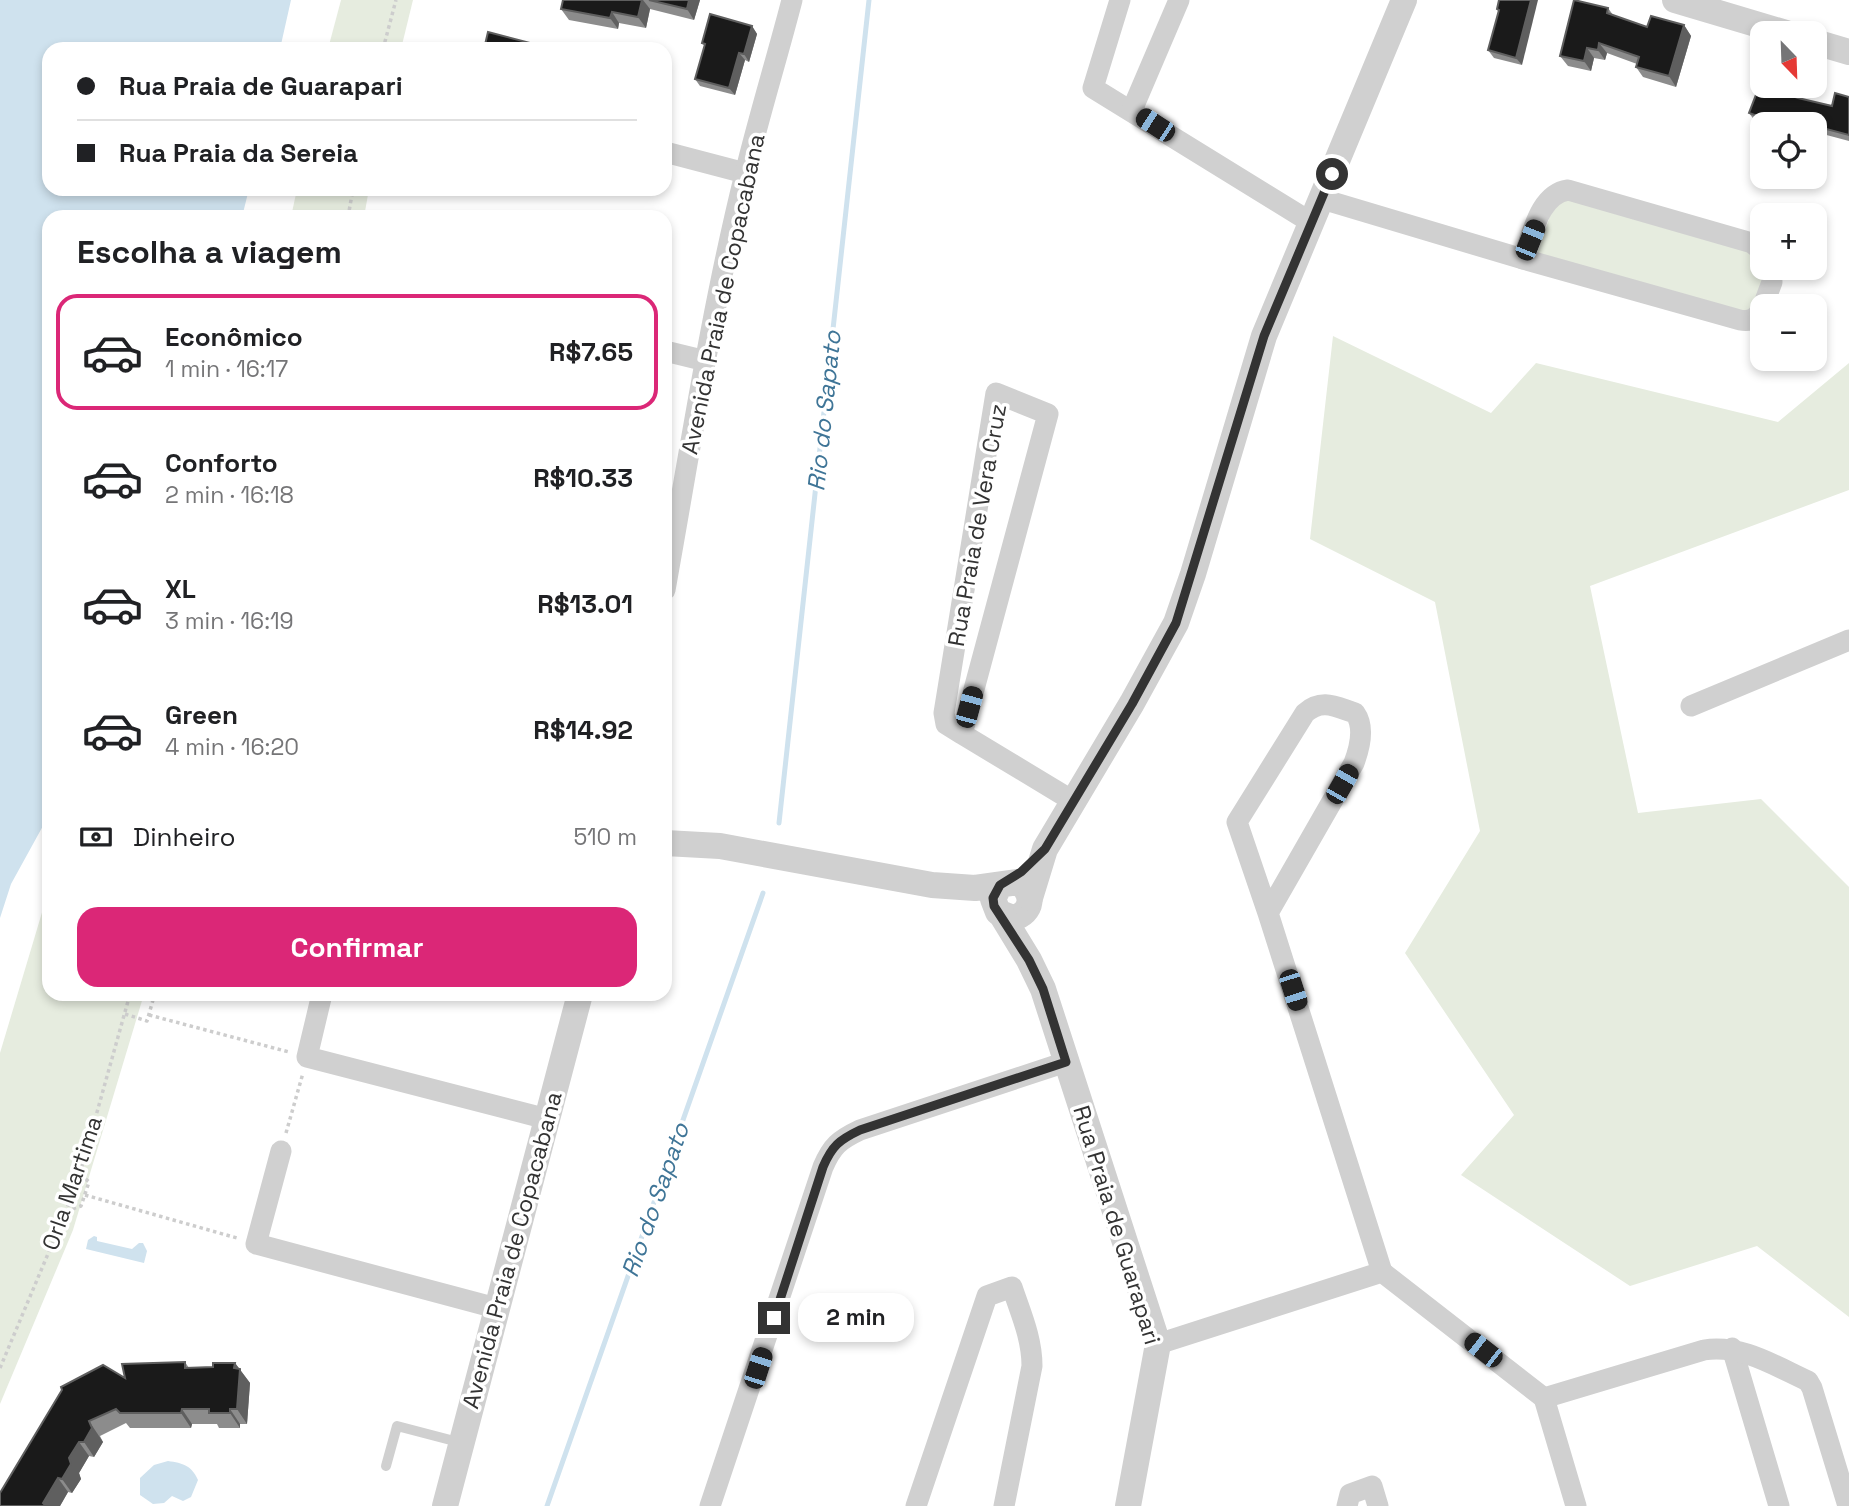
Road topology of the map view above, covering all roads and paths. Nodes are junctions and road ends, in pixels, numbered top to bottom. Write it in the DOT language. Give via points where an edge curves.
graph roads {
  1 [pos="396,0"];
  2 [pos="792,0"];
  3 [pos="1120,0"];
  4 [pos="1179,0"];
  5 [pos="1404,0"];
  6 [pos="1675,0"];
  7 [pos="1750,22"];
  8 [pos="385,42"];
  9 [pos="1827,46"];
  10 [pos="1849,52"];
  11 [pos="1132,110"];
  12 [pos="672,154"];
  13 [pos="745,173"];
  14 [pos="1317,211"];
  15 [pos="1750,242"];
  16 [pos="1522,259"];
  17 [pos="1750,320"];
  18 [pos="672,353"];
  19 [pos="706,361"];
  20 [pos="672,533"];
  21 [pos="1848,641"];
  22 [pos="1690,706"];
  23 [pos="962,734"];
  24 [pos="1073,801"];
  25 [pos="672,827"];
  26 [pos="672,843"];
  27 [pos="720,846"];
  28 [pos="1045,849"];
  29 [pos="1002,884"];
  30 [pos="932,885"];
  31 [pos="1030,900"];
  32 [pos="1000,913"];
  33 [pos="1268,913"];
  34 [pos="1043,989"];
  35 [pos="128,1001"];
  36 [pos="153,1001"];
  37 [pos="320,1001"];
  38 [pos="578,1001"];
  39 [pos="124,1014"];
  40 [pos="149,1015"];
  41 [pos="307,1057"];
  42 [pos="1066,1062"];
  43 [pos="547,1119"];
  44 [pos="281,1151"];
  45 [pos="80,1173"];
  46 [pos="85,1195"];
  47 [pos="66,1211"];
  48 [pos="256,1244"];
  49 [pos="1382,1272"];
  50 [pos="496,1308"];
  51 [pos="1158,1344"];
  52 [pos="1732,1348"];
  53 [pos="0,1368"];
  54 [pos="1544,1398"];
  55 [pos="462,1443"];
  56 [pos="386,1466"];
  57 [pos="445,1506"];
  58 [pos="710,1506"];
  59 [pos="916,1506"];
  60 [pos="1004,1506"];
  61 [pos="1128,1506"];
  62 [pos="1347,1506"];
  63 [pos="1378,1506"];
  64 [pos="1576,1506"];
  65 [pos="1779,1506"];
  66 [pos="1848,1506"];
  1 -- 8 [label="path"];
  2 -- 13 [label="street, Avenida Praia de Copacabana"];
  3 -- 11 [label="street" via="1093,88"];
  4 -- 11 [label="street"];
  5 -- 14 [label="street, Rua Praia de Guarapari"];
  6 -- 7 [label="street"];
  9 -- 10 [label="street"];
  11 -- 14 [label="street"];
  12 -- 13 [label="street"];
  13 -- 19 [label="street, Avenida Praia de Copacabana"];
  14 -- 16 [label="street"];
  14 -- 24 [label="street, Rua Praia de Guarapari" via="1264,336 1176,623"];
  15 -- 16 [label="street" via="1568,190 1546,201"];
  16 -- 17 [label="street"];
  18 -- 19 [label="street"];
  19 -- 20 [label="street, Avenida Praia de Copacabana"];
  21 -- 22 [label="street"];
  23 -- 23 [label="street, Rua Praia de Vera Cruz" via="1048,414 996,393 944,713 946,724"];
  23 -- 24 [label="street, Rua Praia de Vera Cruz"];
  24 -- 28 [label="street, Rua Praia de Guarapari"];
  25 -- 27 [label="street"];
  26 -- 27 [label="street"];
  27 -- 30 [label="street"];
  28 -- 29 [label="street, Rua Praia de Guarapari"];
  28 -- 31 [label="street, Rua Praia de Guarapari"];
  29 -- 30 [label="street" via="975,888"];
  29 -- 31 [label="street" via="1018,882"];
  29 -- 32 [label="street" via="993,898"];
  30 -- 32 [label="street" via="973,897"];
  31 -- 32 [label="street" via="1019,916"];
  31 -- 34 [label="street, Rua Praia de Guarapari"];
  32 -- 34 [label="street, Rua Praia de Guarapari"];
  33 -- 33 [label="street" via="1354,762 1361,740 1355,713 1325,703 1305,712 1237,821"];
  33 -- 49 [label="street"];
  34 -- 42 [label="street, Rua Praia de Guarapari"];
  35 -- 39 [label="path, Orla Martima"];
  36 -- 40 [label="path"];
  37 -- 41 [label="street"];
  38 -- 43 [label="street, Avenida Praia de Copacabana"];
  39 -- 40 [label="path" via="147,1021"];
  39 -- 45 [label="path, Orla Martima"];
  40 -- 41 [label="path"];
  41 -- 43 [label="street"];
  41 -- 44 [label="path"];
  42 -- 51 [label="street, Rua Praia de Guarapari"];
  42 -- 58 [label="street" via="860,1130 830,1151"];
  43 -- 50 [label="street, Avenida Praia de Copacabana"];
  44 -- 48 [label="street"];
  45 -- 46 [label="path" via="89,1182"];
  45 -- 47 [label="path, Orla Martima"];
  46 -- 47 [label="path" via="82,1206"];
  46 -- 48 [label="path"];
  47 -- 53 [label="path, Orla Martima"];
  48 -- 50 [label="street"];
  49 -- 51 [label="street"];
  49 -- 54 [label="street"];
  50 -- 55 [label="street, Avenida Praia de Copacabana"];
  51 -- 61 [label="street, Rua Praia de Guarapari"];
  52 -- 54 [label="street" via="1704,1350"];
  52 -- 65 [label="street"];
  52 -- 66 [label="street" via="1808,1381"];
  54 -- 64 [label="street"];
  55 -- 56 [label="lane" via="397,1426"];
  55 -- 57 [label="street, Avenida Praia de Copacabana"];
  59 -- 60 [label="street" via="988,1296 1012,1287 1030,1340 1032,1366"];
  62 -- 63 [label="street" via="1350,1494 1372,1486"];
}
